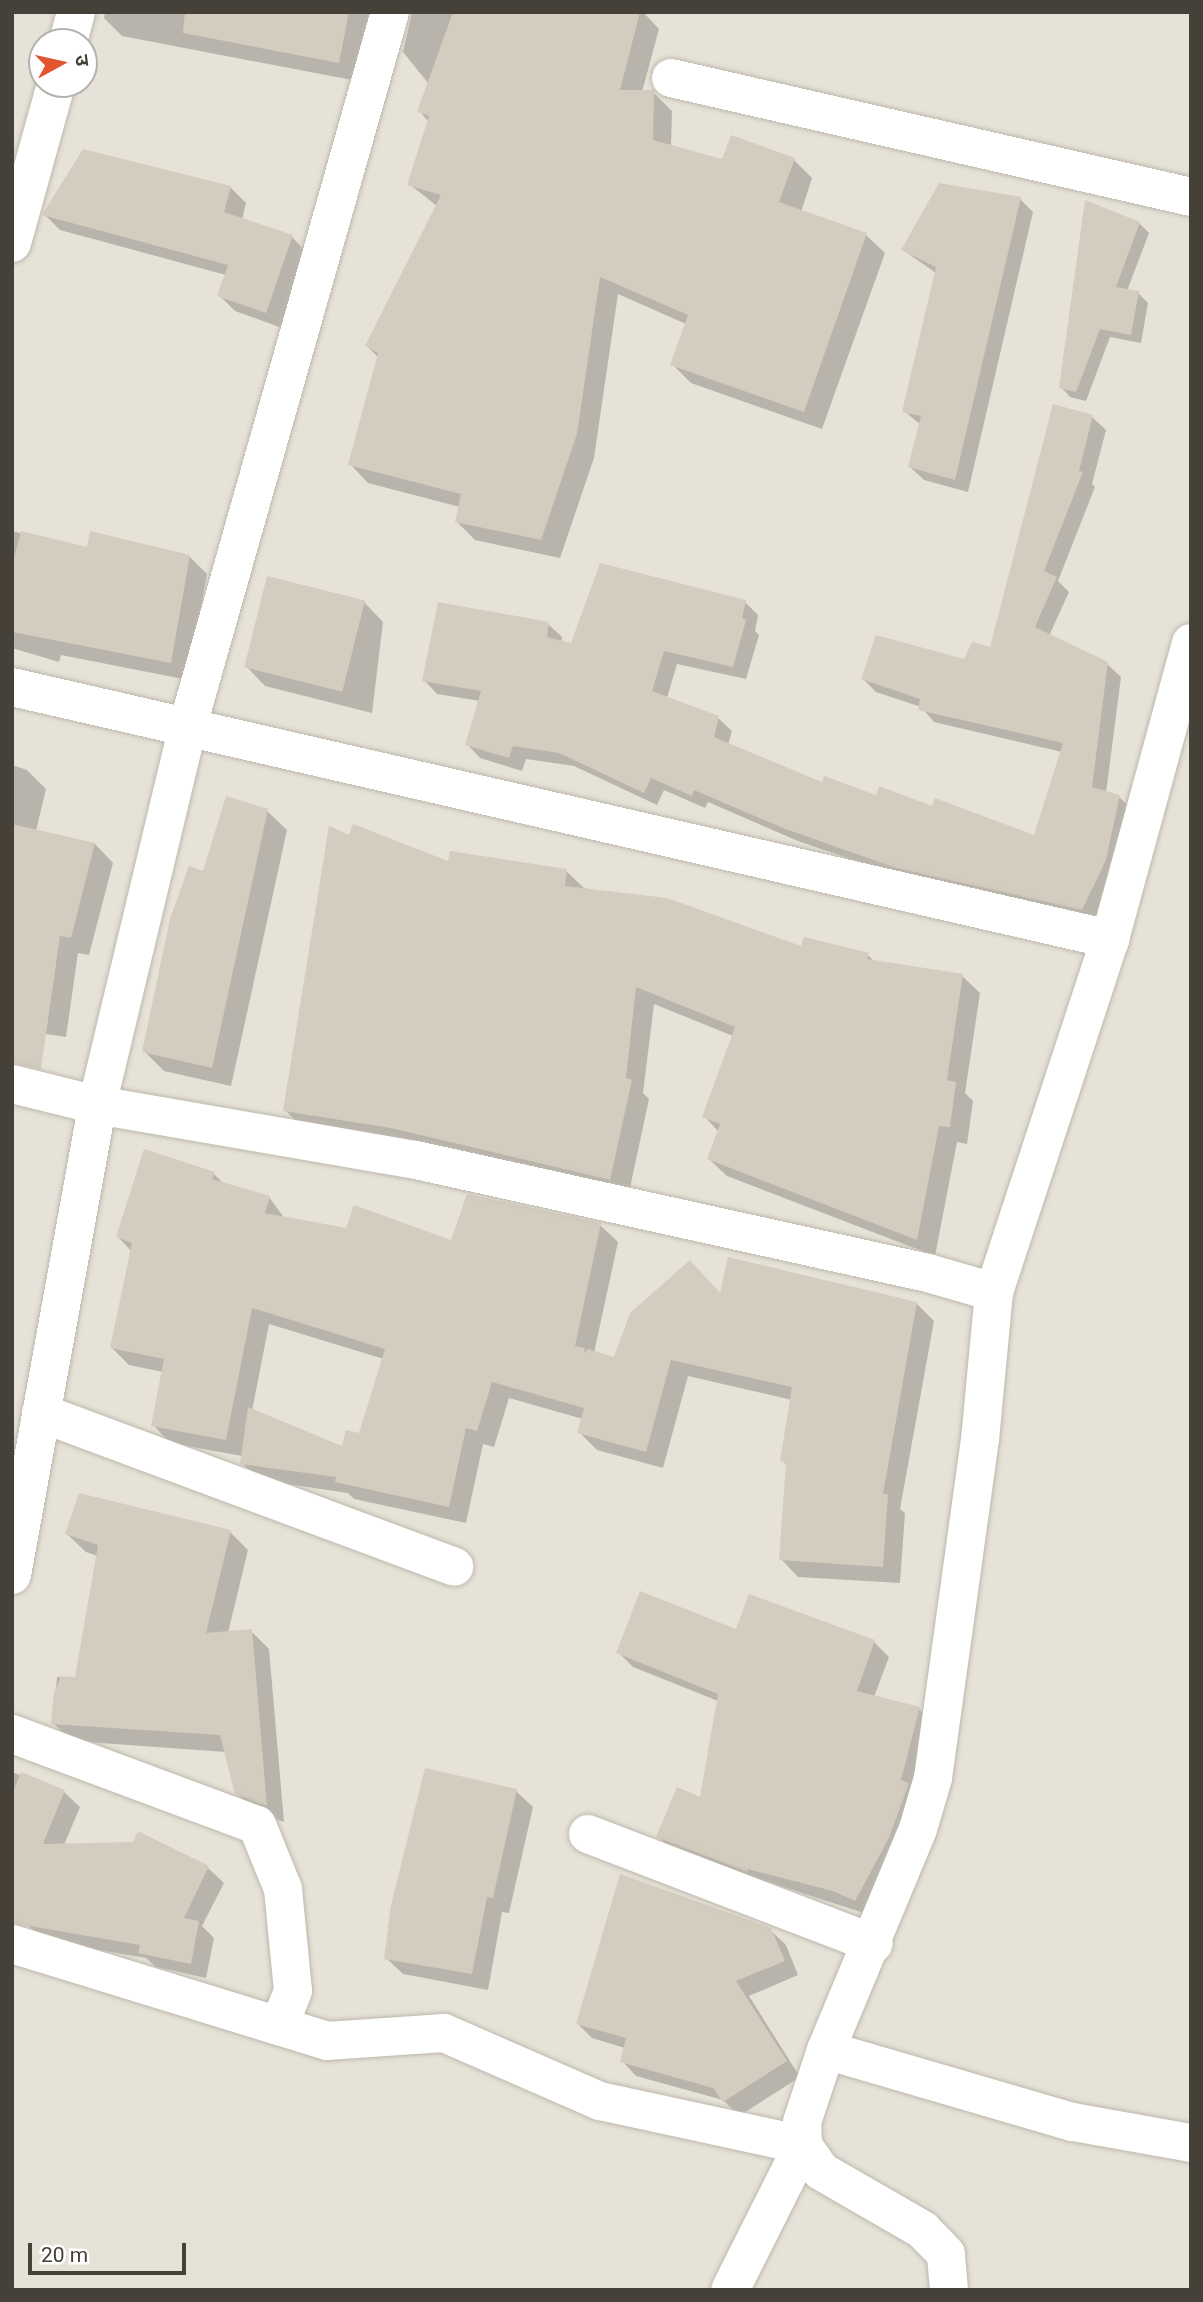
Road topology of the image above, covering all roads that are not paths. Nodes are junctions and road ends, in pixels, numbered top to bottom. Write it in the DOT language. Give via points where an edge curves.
graph roads {
  1 [pos="390,12"];
  2 [pos="671,78"];
  3 [pos="52,98"];
  4 [pos="1191,197"];
  5 [pos="12,243"];
  6 [pos="1191,643"];
  7 [pos="12,687"];
  8 [pos="188,724"];
  9 [pos="1110,939"];
  10 [pos="12,1084"];
  11 [pos="97,1105"];
  12 [pos="994,1292"];
  13 [pos="41,1413"];
  14 [pos="454,1567"];
  15 [pos="12,1575"];
  16 [pos="12,1734"];
  17 [pos="588,1835"];
  18 [pos="12,1944"];
  19 [pos="874,1944"];
  20 [pos="278,2026"];
  21 [pos="826,2050"];
  22 [pos="1191,2143"];
  23 [pos="803,2145"];
  24 [pos="730,2290"];
  25 [pos="949,2290"];
  1 -- 8 [label="street"];
  2 -- 4 [label="street"];
  3 -- 5 [label="street"];
  6 -- 9 [label="street"];
  7 -- 8 [label="street"];
  8 -- 9 [label="street"];
  8 -- 11 [label="street"];
  9 -- 12 [label="street"];
  10 -- 11 [label="street"];
  11 -- 12 [label="street" via="416,1160 929,1273"];
  11 -- 13 [label="street"];
  12 -- 19 [label="street" via="980,1440 933,1778"];
  13 -- 14 [label="street"];
  13 -- 15 [label="street"];
  16 -- 20 [label="street" via="257,1825 283,1889 293,1991"];
  17 -- 19 [label="street"];
  18 -- 20 [label="street"];
  19 -- 21 [label="street"];
  20 -- 23 [label="street" via="327,2041 444,2033 600,2101"];
  21 -- 22 [label="street" via="1073,2122"];
  21 -- 23 [label="street" via="802,2122"];
  23 -- 24 [label="street"];
  23 -- 25 [label="street" via="821,2171 923,2230 946,2254"];
}
